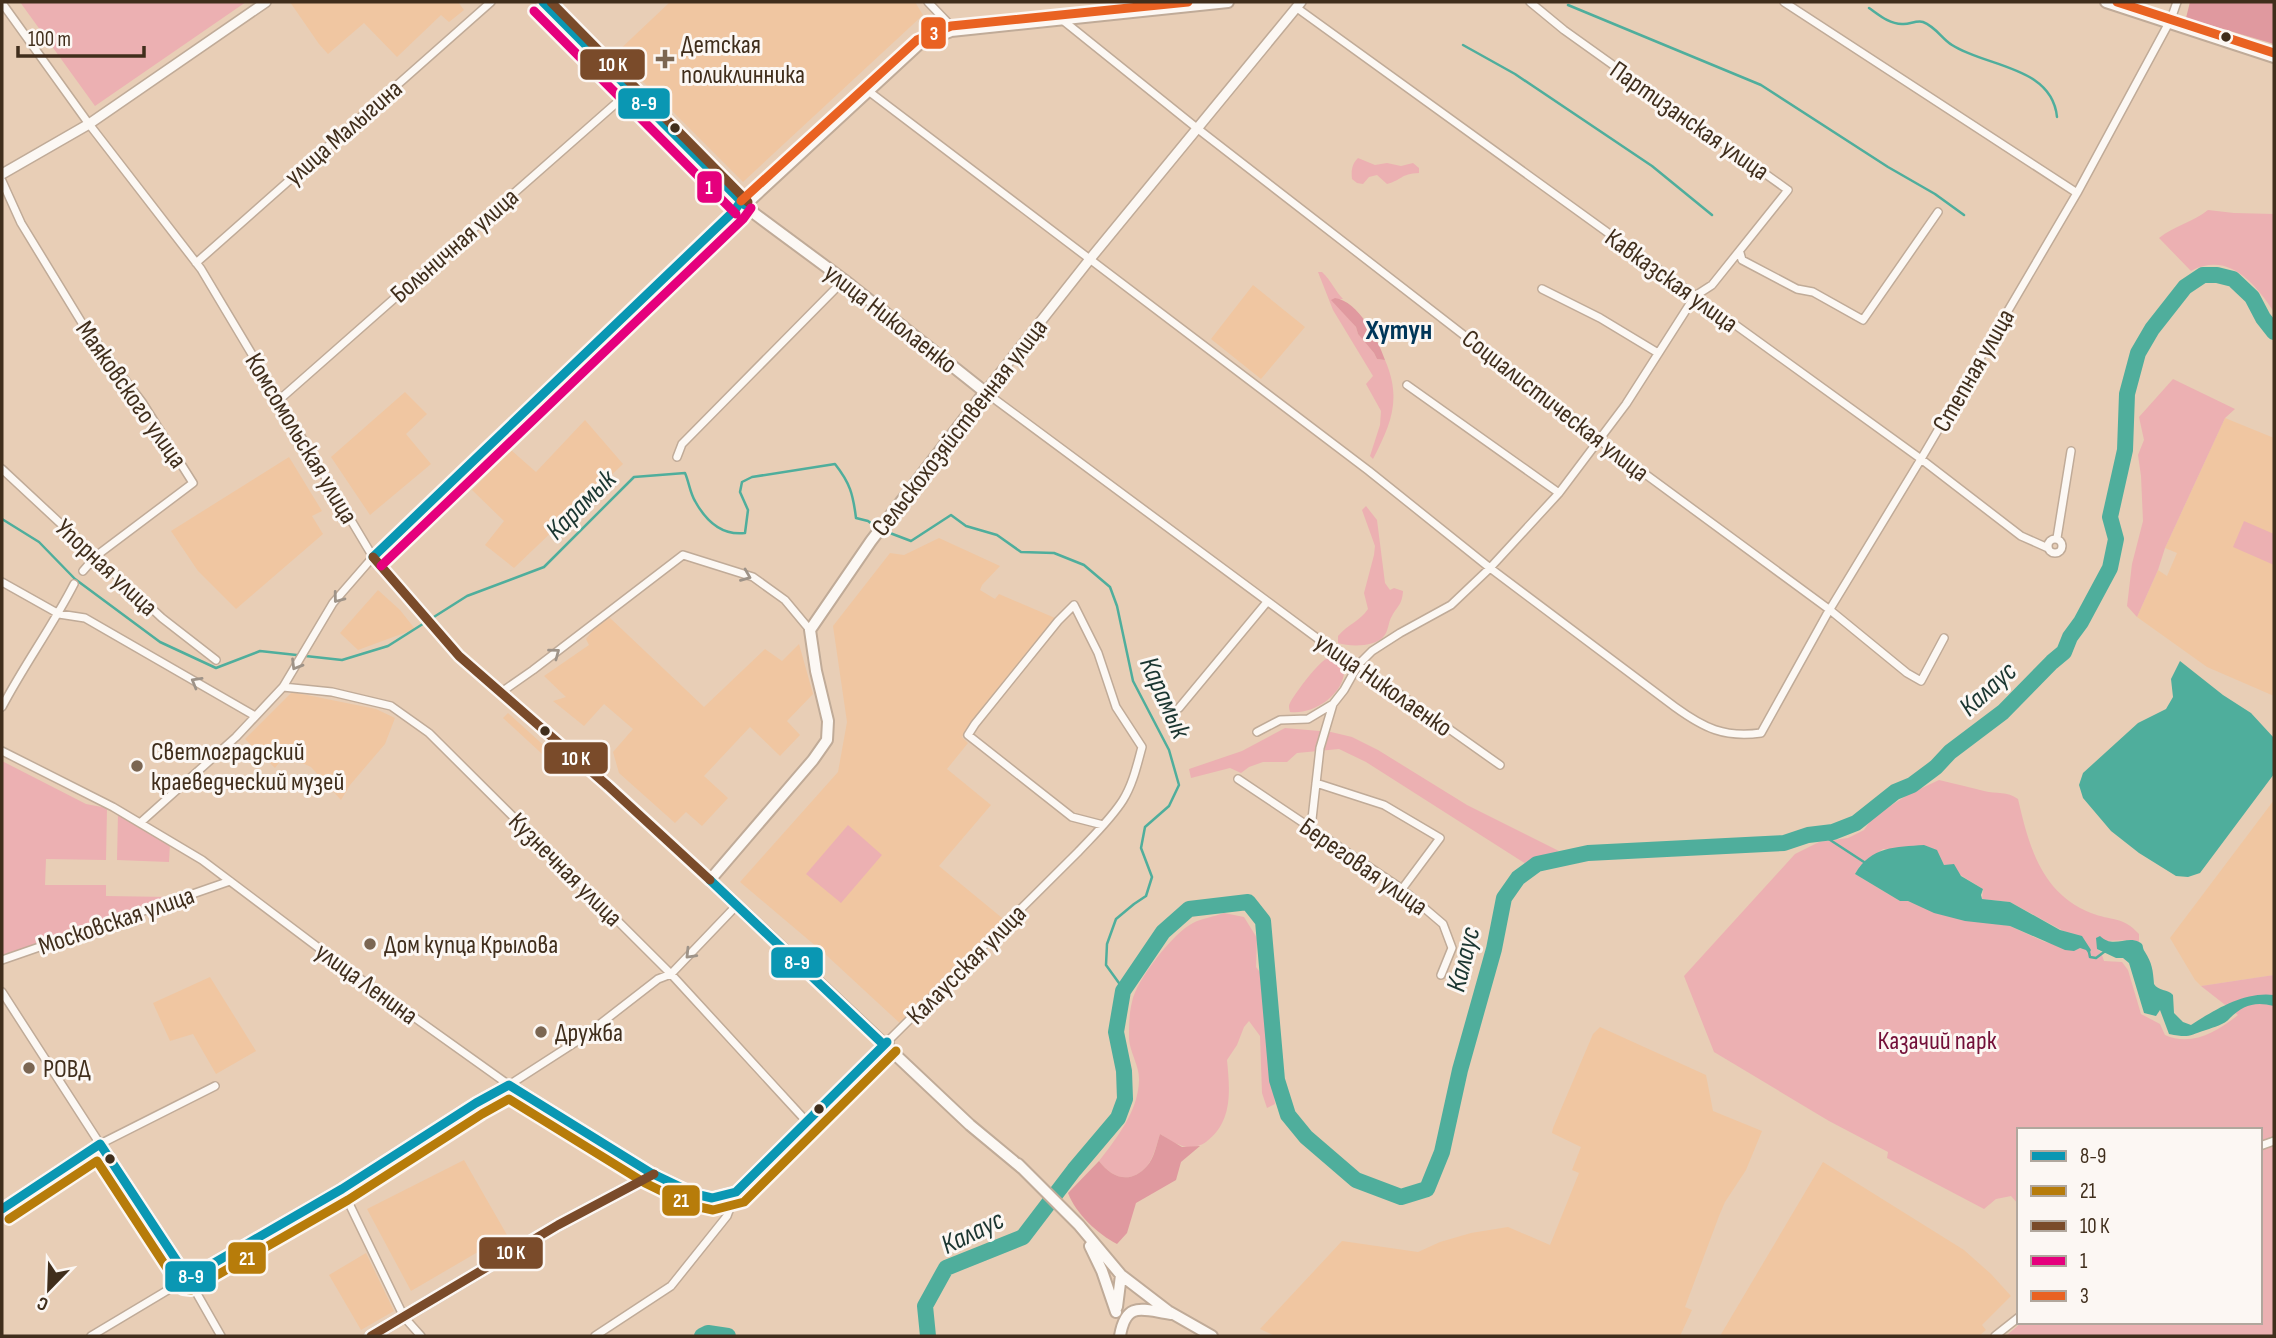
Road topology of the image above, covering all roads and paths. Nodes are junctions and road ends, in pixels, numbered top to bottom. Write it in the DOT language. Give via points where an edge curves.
graph roads {
  1 [pos="266,2"];
  2 [pos="491,2"];
  3 [pos="543,2"];
  4 [pos="551,2"];
  5 [pos="928,2"];
  6 [pos="1188,2"];
  7 [pos="1228,2"];
  8 [pos="1530,2"];
  9 [pos="1784,2"];
  10 [pos="2106,2"];
  11 [pos="2117,2"];
  12 [pos="2177,2"];
  13 [pos="2,3"];
  14 [pos="1299,5"];
  15 [pos="1058,17"];
  16 [pos="2170,21"];
  17 [pos="951,26"];
  18 [pos="2274,55"];
  19 [pos="866,89"];
  20 [pos="630,91"];
  21 [pos="89,124"];
  22 [pos="1198,129"];
  23 [pos="2,174"];
  24 [pos="2,181"];
  25 [pos="2077,192"];
  26 [pos="742,203"];
  27 [pos="1938,212"];
  28 [pos="1740,253"];
  29 [pos="1090,259"];
  30 [pos="196,263"];
  31 [pos="844,280"];
  32 [pos="1542,289"];
  33 [pos="1695,296"];
  34 [pos="1658,353"];
  35 [pos="1407,385"];
  36 [pos="985,392"];
  37 [pos="279,400"];
  38 [pos="1600,440"];
  39 [pos="2071,451"];
  40 [pos="677,457"];
  41 [pos="1921,460"];
  42 [pos="2,469"];
  43 [pos="1559,493"];
  44 [pos="2057,538"];
  45 [pos="2048,548"];
  46 [pos="96,556"];
  47 [pos="373,557"];
  48 [pos="1490,568"];
  49 [pos="83,571"];
  50 [pos="2,582"];
  51 [pos="74,584"];
  52 [pos="1267,602"];
  53 [pos="1830,610"];
  54 [pos="59,614"];
  55 [pos="810,630"];
  56 [pos="1944,638"];
  57 [pos="216,660"];
  58 [pos="1359,665"];
  59 [pos="283,687"];
  60 [pos="500,693"];
  61 [pos="1333,704"];
  62 [pos="2,707"];
  63 [pos="1179,708"];
  64 [pos="255,716"];
  65 [pos="1257,732"];
  66 [pos="2,751"];
  67 [pos="1500,765"];
  68 [pos="1238,779"];
  69 [pos="1316,783"];
  70 [pos="140,823"];
  71 [pos="1103,825"];
  72 [pos="1311,828"];
  73 [pos="710,880"];
  74 [pos="230,881"];
  75 [pos="1402,889"];
  76 [pos="737,905"];
  77 [pos="2,960"];
  78 [pos="671,974"];
  79 [pos="1441,975"];
  80 [pos="2,992"];
  81 [pos="887,1044"];
  82 [pos="509,1085"];
  83 [pos="215,1086"];
  84 [pos="807,1122"];
  85 [pos="100,1144"];
  86 [pos="654,1174"];
  87 [pos="342,1189"];
  88 [pos="736,1192"];
  89 [pos="2,1209"];
  90 [pos="1079,1225"];
  91 [pos="1121,1275"];
  92 [pos="188,1278"];
  93 [pos="1116,1312"];
  94 [pos="1174,1314"];
  95 [pos="404,1317"];
  96 [pos="2017,1319"];
  97 [pos="91,1336"];
  98 [pos="221,1336"];
  99 [pos="370,1336"];
  100 [pos="421,1336"];
  101 [pos="595,1336"];
  102 [pos="1118,1336"];
  103 [pos="1212,1336"];
  104 [pos="1995,1336"];
  1 -- 21 [label="street"];
  2 -- 30 [label="street, улица Малыгина"];
  3 -- 20 [label="main road, улица Николаенко"];
  4 -- 26 [label="main road, улица Николаенко"];
  5 -- 17 [label="street"];
  6 -- 15 [label="main road"];
  7 -- 15 [label="main road"];
  8 -- 28 [label="street, Партизанская улица" via="1788,190"];
  9 -- 25 [label="street"];
  10 -- 16 [label="main road"];
  11 -- 16 [label="main road"];
  12 -- 16 [label="street, Степная улица"];
  13 -- 21 [label="street, Комсомольская улица"];
  14 -- 22 [label="street, Сельскохозяйственная улица"];
  14 -- 33 [label="street, Кавказская улица"];
  15 -- 17 [label="main road"];
  15 -- 19 [label="main road" via="951,31 919,44"];
  15 -- 22 [label="street, Социалистическая улица"];
  16 -- 18 [label="main road"];
  16 -- 25 [label="street, Степная улица"];
  17 -- 19 [label="main road" via="917,40"];
  19 -- 26 [label="main road"];
  19 -- 29 [label="street"];
  20 -- 26 [label="main road, улица Николаенко"];
  20 -- 37 [label="street, Больничная улица"];
  21 -- 23 [label="street"];
  21 -- 30 [label="street, Комсомольская улица"];
  22 -- 29 [label="street, Сельскохозяйственная улица"];
  22 -- 38 [label="street, Социалистическая улица"];
  24 -- 46 [label="street, Маяковского улица" via="21,223 82,323 142,402 193,483"];
  25 -- 41 [label="street, Степная улица"];
  26 -- 31 [label="main road, улица Николаенко"];
  26 -- 47 [label="street"];
  27 -- 28 [label="street" via="1863,320 1813,292 1781,282 1742,260"];
  28 -- 33 [label="street, Партизанская улица" via="1712,285"];
  29 -- 36 [label="street, Сельскохозяйственная улица"];
  29 -- 48 [label="street"];
  30 -- 37 [label="street, Комсомольская улица"];
  31 -- 36 [label="main road, улица Николаенко"];
  31 -- 40 [label="street" via="682,444"];
  32 -- 34 [label="street"];
  33 -- 34 [label="street, Партизанская улица"];
  33 -- 41 [label="street, Кавказская улица"];
  34 -- 38 [label="street, Партизанская улица"];
  35 -- 43 [label="street"];
  36 -- 52 [label="street, улица Николаенко"];
  36 -- 55 [label="main road, Сельскохозяйственная улица" via="871,541"];
  37 -- 47 [label="street, Комсомольская улица"];
  38 -- 43 [label="street, Партизанская улица"];
  38 -- 53 [label="street, Социалистическая улица"];
  39 -- 44 [label="street"];
  41 -- 45 [label="street, Кавказская улица" via="2021,536"];
  41 -- 53 [label="street, Степная улица"];
  42 -- 46 [label="street, Упорная улица"];
  43 -- 48 [label="street, Партизанская улица"];
  44 -- 45 [label="street"];
  44 -- 45 [label="street" via="2063,545 2060,552"];
  46 -- 49 [label="street, Маяковского улица"];
  46 -- 57 [label="street, Упорная улица" via="162,618"];
  47 -- 59 [label="street, one-way" via="333,603"];
  47 -- 60 [label="street, Комсомольская улица" via="459,656"];
  48 -- 53 [label="street, Степная улица" via="1696,722 1727,734 1761,733"];
  48 -- 58 [label="street, Партизанская улица" via="1451,605 1372,651"];
  50 -- 54 [label="street"];
  51 -- 54 [label="street"];
  52 -- 58 [label="street, улица Николаенко"];
  52 -- 63 [label="street"];
  53 -- 56 [label="street, Социалистическая улица" via="1921,681"];
  54 -- 62 [label="street"];
  64 -- 54 [label="street, one-way" via="86,618"];
  60 -- 55 [label="street, one-way" via="683,555 753,577 785,600"];
  55 -- 73 [label="main road" via="828,721 827,740"];
  58 -- 61 [label="street, Партизанская улица"];
  58 -- 67 [label="street, улица Николаенко"];
  59 -- 64 [label="street"];
  59 -- 78 [label="street, Кузнечная улица" via="332,692 391,706 429,733"];
  60 -- 73 [label="street, Комсомольская улица"];
  61 -- 65 [label="street" via="1308,719 1280,720"];
  61 -- 69 [label="street, Партизанская улица"];
  64 -- 70 [label="street"];
  66 -- 70 [label="street, улица Ленина"];
  68 -- 72 [label="street, Береговая улица"];
  69 -- 72 [label="street, Партизанская улица"];
  69 -- 75 [label="street" via="1384,805 1440,838"];
  70 -- 74 [label="street, улица Ленина"];
  71 -- 71 [label="street, Калаусская улица" via="1072,817 968,735 1074,606 1098,653 1116,708 1142,747 1123,800"];
  71 -- 81 [label="street, Калаусская улица"];
  72 -- 75 [label="street, Береговая улица"];
  73 -- 76 [label="main road, Комсомольская улица"];
  74 -- 77 [label="street, Московская улица"];
  74 -- 82 [label="street, улица Ленина"];
  75 -- 79 [label="street, Береговая улица" via="1443,924 1452,948"];
  76 -- 78 [label="street, one-way"];
  76 -- 81 [label="main road, Комсомольская улица"];
  78 -- 82 [label="street"];
  78 -- 84 [label="street, Кузнечная улица"];
  80 -- 85 [label="street"];
  81 -- 84 [label="main road, Калаусская улица"];
  81 -- 90 [label="main road, Комсомольская улица"];
  82 -- 86 [label="main road, улица Ленина"];
  82 -- 87 [label="main road"];
  83 -- 85 [label="street"];
  84 -- 88 [label="main road, Калаусская улица"];
  85 -- 89 [label="main road"];
  85 -- 92 [label="main road"];
  86 -- 88 [label="main road, улица Ленина" via="712,1198"];
  86 -- 95 [label="main road"];
  87 -- 92 [label="main road"];
  87 -- 95 [label="street"];
  88 -- 101 [label="street, Калаусская улица" via="727,1216 671,1286"];
  90 -- 91 [label="main road"];
  90 -- 93 [label="main road" via="1096,1256"];
  91 -- 93 [label="main road"];
  91 -- 94 [label="main road"];
  92 -- 97 [label="street"];
  92 -- 98 [label="street"];
  93 -- 102 [label="main road"];
  94 -- 102 [label="main road" via="1138,1308 1128,1314"];
  94 -- 103 [label="main road"];
  95 -- 99 [label="main road"];
  95 -- 100 [label="street"];
  96 -- 104 [label="street"];
}
